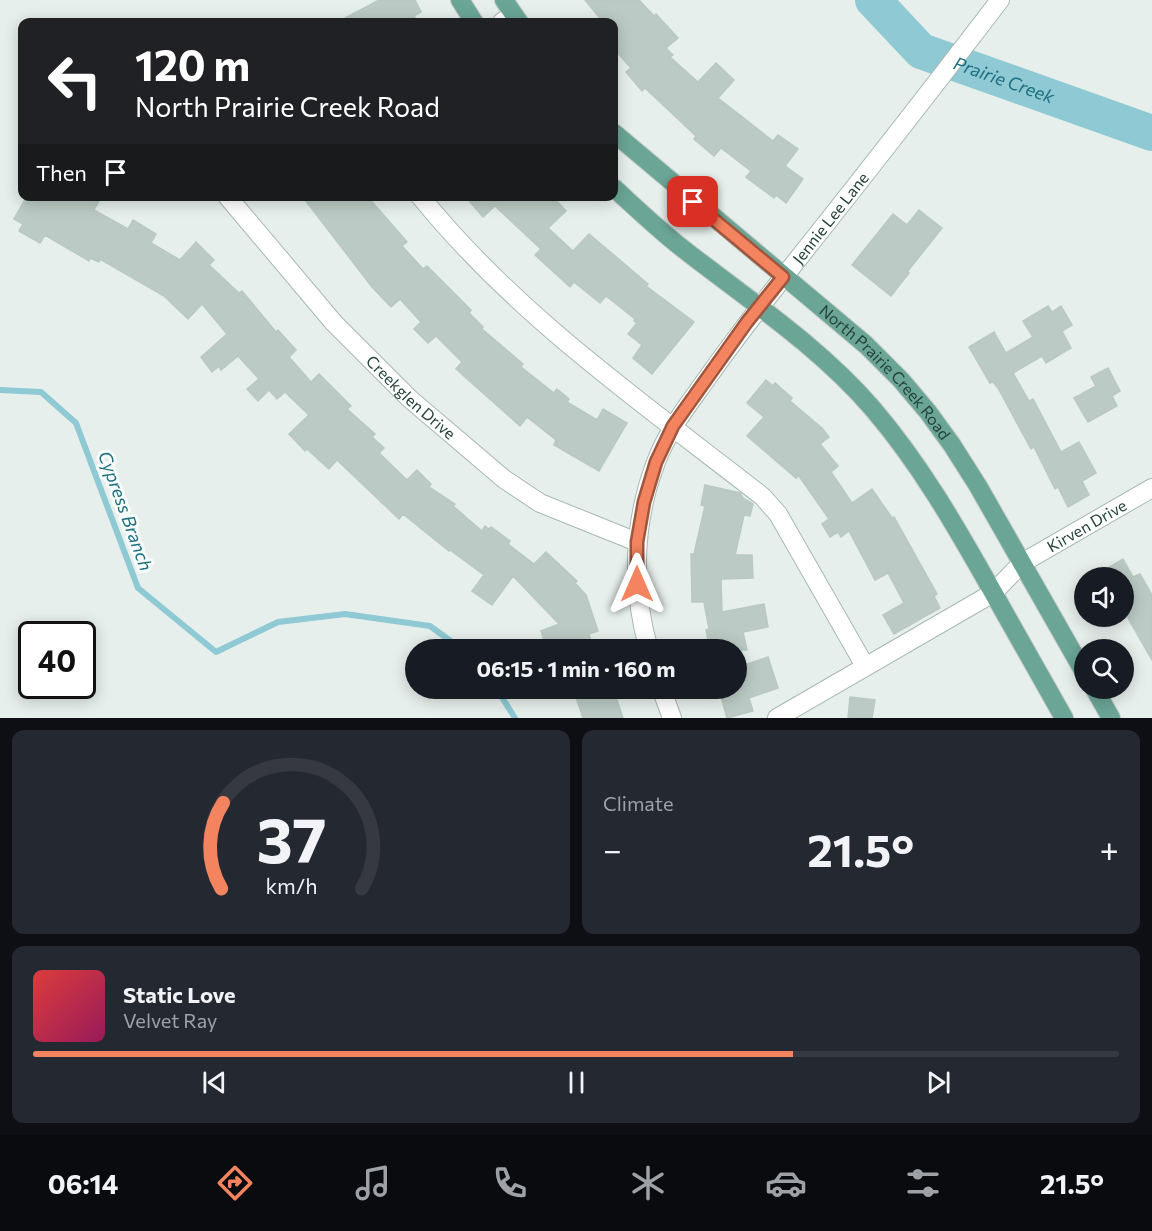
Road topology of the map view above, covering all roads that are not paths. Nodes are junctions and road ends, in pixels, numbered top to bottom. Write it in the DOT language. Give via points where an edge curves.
graph roads {
  1 [pos="460,0"];
  2 [pos="1000,0"];
  3 [pos="471,18"];
  4 [pos="618,136"];
  5 [pos="618,192"];
  6 [pos="231,201"];
  7 [pos="424,201"];
  8 [pos="783,277"];
  9 [pos="759,307"];
  10 [pos="673,426"];
  11 [pos="1152,488"];
  12 [pos="637,542"];
  13 [pos="1022,562"];
  14 [pos="993,593"];
  15 [pos="646,639"];
  16 [pos="1074,654"];
  17 [pos="865,666"];
  18 [pos="665,699"];
  19 [pos="1100,699"];
  20 [pos="672,718"];
  21 [pos="777,718"];
  22 [pos="1064,718"];
  23 [pos="1111,718"];
  1 -- 3 [label="main road"];
  2 -- 8 [label="street, Jennie Lee Lane"];
  4 -- 8 [label="main road, North Prairie Creek Road"];
  5 -- 9 [label="main road, North Prairie Creek Road" via="681,247"];
  6 -- 12 [label="street, Creekglen Drive" via="334,322 410,399 504,479 540,502"];
  7 -- 10 [label="street" via="526,309"];
  8 -- 9 [label="street, Jennie Lee Lane"];
  8 -- 13 [label="main road, North Prairie Creek Road" via="866,345 928,412 978,486"];
  9 -- 10 [label="street, Jennie Lee Lane"];
  9 -- 14 [label="main road, North Prairie Creek Road" via="846,380 879,416 924,476"];
  10 -- 12 [label="street, Jennie Lee Lane" via="656,462"];
  10 -- 17 [label="street" via="763,497 778,514"];
  11 -- 13 [label="street, Kirven Drive"];
  12 -- 15 [label="street, Jennie Lee Lane" via="637,584"];
  13 -- 14 [label="street, Kirven Drive"];
  13 -- 16 [label="main road, North Prairie Creek Road"];
  14 -- 17 [label="street, Kirven Drive"];
  14 -- 22 [label="main road, North Prairie Creek Road"];
  17 -- 21 [label="street, Kirven Drive"];
  18 -- 20 [label="street"];
  19 -- 23 [label="main road"];
}
